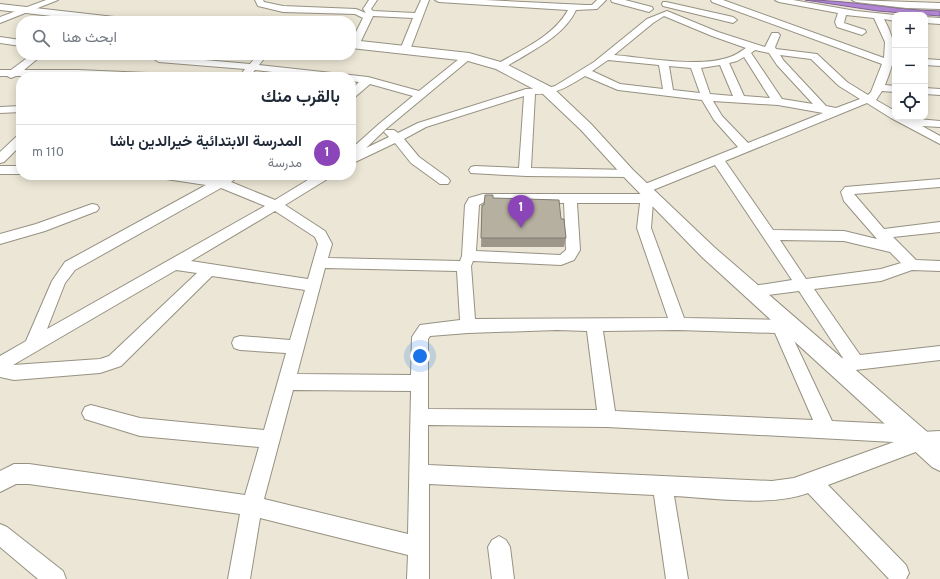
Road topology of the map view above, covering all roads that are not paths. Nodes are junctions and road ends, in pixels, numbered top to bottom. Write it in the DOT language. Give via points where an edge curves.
graph roads {
  1 [pos="54,0"];
  2 [pos="259,0"];
  3 [pos="315,0"];
  4 [pos="373,0"];
  5 [pos="425,0"];
  6 [pos="439,0"];
  7 [pos="602,0"];
  8 [pos="615,0"];
  9 [pos="715,0"];
  10 [pos="779,0"];
  11 [pos="856,0"];
  12 [pos="880,2"];
  13 [pos="560,3"];
  14 [pos="940,6"];
  15 [pos="0,7"];
  16 [pos="573,8"];
  17 [pos="666,9"];
  18 [pos="24,10"];
  19 [pos="310,10"];
  20 [pos="746,11"];
  21 [pos="843,12"];
  22 [pos="651,13"];
  23 [pos="369,15"];
  24 [pos="78,16"];
  25 [pos="419,16"];
  26 [pos="878,16"];
  27 [pos="892,18"];
  28 [pos="0,20"];
  29 [pos="733,20"];
  30 [pos="928,20"];
  31 [pos="940,21"];
  32 [pos="862,32"];
  33 [pos="715,34"];
  34 [pos="775,35"];
  35 [pos="356,37"];
  36 [pos="0,40"];
  37 [pos="16,42"];
  38 [pos="356,44"];
  39 [pos="405,50"];
  40 [pos="750,50"];
  41 [pos="772,51"];
  42 [pos="467,57"];
  43 [pos="606,57"];
  44 [pos="30,60"];
  45 [pos="156,60"];
  46 [pos="192,60"];
  47 [pos="257,60"];
  48 [pos="890,61"];
  49 [pos="663,62"];
  50 [pos="724,62"];
  51 [pos="928,62"];
  52 [pos="940,63"];
  53 [pos="695,65"];
  54 [pos="500,66"];
  55 [pos="251,67"];
  56 [pos="149,72"];
  57 [pos="248,72"];
  58 [pos="298,72"];
  59 [pos="585,72"];
  60 [pos="0,73"];
  61 [pos="13,73"];
  62 [pos="16,73"];
  63 [pos="356,79"];
  64 [pos="368,80"];
  65 [pos="0,82"];
  66 [pos="878,88"];
  67 [pos="892,89"];
  68 [pos="356,90"];
  69 [pos="530,91"];
  70 [pos="548,91"];
  71 [pos="928,91"];
  72 [pos="940,92"];
  73 [pos="669,94"];
  74 [pos="420,95"];
  75 [pos="706,98"];
  76 [pos="740,100"];
  77 [pos="866,100"];
  78 [pos="778,102"];
  79 [pos="16,109"];
  80 [pos="0,110"];
  81 [pos="824,110"];
  82 [pos="836,111"];
  83 [pos="892,114"];
  84 [pos="904,120"];
  85 [pos="910,120"];
  86 [pos="940,124"];
  87 [pos="383,126"];
  88 [pos="397,138"];
  89 [pos="940,141"];
  90 [pos="16,143"];
  91 [pos="746,148"];
  92 [pos="356,151"];
  93 [pos="356,158"];
  94 [pos="0,159"];
  95 [pos="718,160"];
  96 [pos="0,170"];
  97 [pos="16,170"];
  98 [pos="475,170"];
  99 [pos="526,172"];
  100 [pos="628,173"];
  101 [pos="200,180"];
  102 [pos="226,180"];
  103 [pos="317,180"];
  104 [pos="444,181"];
  105 [pos="221,183"];
  106 [pos="940,183"];
  107 [pos="648,195"];
  108 [pos="570,199"];
  109 [pos="276,205"];
  110 [pos="92,208"];
  111 [pos="940,226"];
  112 [pos="881,234"];
  113 [pos="770,235"];
  114 [pos="0,239"];
  115 [pos="892,247"];
  116 [pos="467,261"];
  117 [pos="320,263"];
  118 [pos="174,264"];
  119 [pos="912,265"];
  120 [pos="940,265"];
  121 [pos="210,269"];
  122 [pos="314,286"];
  123 [pos="802,286"];
  124 [pos="752,291"];
  125 [pos="678,324"];
  126 [pos="594,325"];
  127 [pos="468,326"];
  128 [pos="786,327"];
  129 [pos="240,343"];
  130 [pos="32,345"];
  131 [pos="297,347"];
  132 [pos="940,353"];
  133 [pos="0,364"];
  134 [pos="856,364"];
  135 [pos="834,365"];
  136 [pos="0,370"];
  137 [pos="287,382"];
  138 [pos="420,383"];
  139 [pos="91,413"];
  140 [pos="420,417"];
  141 [pos="607,419"];
  142 [pos="826,429"];
  143 [pos="925,438"];
  144 [pos="271,439"];
  145 [pos="940,458"];
  146 [pos="419,474"];
  147 [pos="0,482"];
  148 [pos="811,482"];
  149 [pos="662,485"];
  150 [pos="252,506"];
  151 [pos="0,534"];
  152 [pos="418,547"];
  153 [pos="499,547"];
  154 [pos="898,573"];
  155 [pos="56,579"];
  156 [pos="240,579"];
  157 [pos="418,579"];
  158 [pos="503,579"];
  159 [pos="677,579"];
  1 -- 18 [label="street"];
  2 -- 19 [label="street" via="261,4 275,8"];
  3 -- 19 [label="street"];
  4 -- 23 [label="street" via="367,9"];
  5 -- 25 [label="street"];
  6 -- 13 [label="street"];
  7 -- 16 [label="street" via="590,8"];
  8 -- 22 [label="street"];
  9 -- 20 [label="street"];
  10 -- 21 [label="street"];
  11 -- 12 [label="street"];
  12 -- 14 [label="street"];
  13 -- 16 [label="street"];
  15 -- 18 [label="main road"];
  16 -- 54 [label="street" via="566,21"];
  17 -- 22 [label="street"];
  17 -- 22 [label="street"];
  17 -- 29 [label="street"];
  17 -- 33 [label="street"];
  18 -- 24 [label="main road"];
  18 -- 28 [label="street"];
  19 -- 23 [label="street"];
  20 -- 29 [label="street"];
  20 -- 48 [label="street"];
  21 -- 26 [label="street"];
  21 -- 32 [label="street" via="840,25"];
  22 -- 43 [label="street"];
  23 -- 25 [label="street"];
  23 -- 35 [label="street"];
  25 -- 39 [label="street"];
  26 -- 27 [label="street"];
  26 -- 48 [label="street" via="890,46"];
  29 -- 33 [label="street"];
  30 -- 31 [label="street"];
  33 -- 40 [label="street"];
  34 -- 41 [label="street" via="770,47"];
  36 -- 37 [label="street"];
  38 -- 39 [label="main road"];
  39 -- 42 [label="main road"];
  40 -- 41 [label="street"];
  40 -- 50 [label="street"];
  40 -- 78 [label="street"];
  41 -- 77 [label="street" via="814,56 843,84"];
  41 -- 81 [label="street" via="792,77"];
  42 -- 54 [label="main road"];
  42 -- 74 [label="street"];
  43 -- 49 [label="street"];
  43 -- 59 [label="street"];
  44 -- 61 [label="street"];
  45 -- 56 [label="street"];
  46 -- 55 [label="street"];
  47 -- 55 [label="street"];
  48 -- 66 [label="street"];
  49 -- 53 [label="street"];
  49 -- 73 [label="street"];
  50 -- 53 [label="street"];
  50 -- 76 [label="street"];
  51 -- 52 [label="street"];
  53 -- 75 [label="street"];
  54 -- 70 [label="main road"];
  55 -- 57 [label="street"];
  55 -- 58 [label="street"];
  59 -- 70 [label="street" via="559,88"];
  59 -- 73 [label="street" via="618,87"];
  60 -- 61 [label="street"];
  61 -- 62 [label="street"];
  61 -- 65 [label="street"];
  63 -- 64 [label="street"];
  64 -- 68 [label="street"];
  64 -- 74 [label="street"];
  66 -- 67 [label="street"];
  66 -- 77 [label="street" via="873,97"];
  69 -- 70 [label="street"];
  69 -- 88 [label="street" via="422,125"];
  69 -- 99 [label="street"];
  70 -- 100 [label="main road" via="586,127"];
  71 -- 72 [label="street"];
  73 -- 75 [label="street"];
  74 -- 87 [label="street"];
  75 -- 76 [label="street"];
  75 -- 91 [label="street" via="718,118"];
  76 -- 78 [label="street"];
  77 -- 82 [label="street"];
  77 -- 83 [label="street"];
  78 -- 81 [label="street"];
  79 -- 80 [label="street"];
  81 -- 82 [label="street"];
  82 -- 91 [label="street"];
  84 -- 89 [label="street"];
  85 -- 86 [label="street"];
  87 -- 88 [label="street"];
  87 -- 92 [label="street"];
  88 -- 93 [label="street"];
  88 -- 104 [label="street" via="415,160"];
  90 -- 94 [label="street"];
  91 -- 95 [label="street"];
  95 -- 107 [label="street"];
  95 -- 113 [label="street"];
  96 -- 97 [label="street"];
  98 -- 99 [label="street"];
  99 -- 100 [label="street"];
  100 -- 107 [label="main road"];
  101 -- 105 [label="street"];
  102 -- 105 [label="street"];
  103 -- 109 [label="street"];
  105 -- 109 [label="street"];
  105 -- 130 [label="street" via="70,266 59,281"];
  106 -- 112 [label="street" via="849,190 849,198"];
  107 -- 108 [label="street"];
  107 -- 124 [label="main road"];
  107 -- 125 [label="street" via="644,228"];
  108 -- 116 [label="street" via="476,200 472,206"];
  108 -- 116 [label="street" via="573,250 567,258"];
  109 -- 117 [label="street" via="320,234 325,244"];
  109 -- 118 [label="street"];
  110 -- 114 [label="street" via="40,228"];
  111 -- 112 [label="street"];
  112 -- 115 [label="street"];
  113 -- 115 [label="street" via="844,236"];
  113 -- 123 [label="street"];
  115 -- 119 [label="street"];
  116 -- 117 [label="street"];
  116 -- 127 [label="street"];
  117 -- 122 [label="street"];
  118 -- 121 [label="street"];
  118 -- 130 [label="street"];
  119 -- 120 [label="street"];
  119 -- 123 [label="street" via="881,275"];
  121 -- 122 [label="street"];
  121 -- 136 [label="street" via="115,361 100,366 14,373"];
  122 -- 131 [label="street"];
  123 -- 124 [label="street"];
  123 -- 134 [label="street"];
  124 -- 128 [label="main road"];
  125 -- 126 [label="street"];
  125 -- 128 [label="street"];
  126 -- 127 [label="street"];
  126 -- 141 [label="street"];
  127 -- 138 [label="street" via="426,330 423,333 420,337"];
  128 -- 135 [label="main road"];
  128 -- 142 [label="street"];
  129 -- 131 [label="street"];
  130 -- 133 [label="street"];
  131 -- 137 [label="street"];
  132 -- 134 [label="street"];
  134 -- 135 [label="street"];
  135 -- 143 [label="main road"];
  137 -- 138 [label="street"];
  137 -- 144 [label="street"];
  138 -- 140 [label="street"];
  139 -- 144 [label="street" via="140,427"];
  140 -- 141 [label="street"];
  140 -- 146 [label="street"];
  141 -- 142 [label="street"];
  142 -- 143 [label="street"];
  143 -- 145 [label="main road"];
  143 -- 148 [label="street"];
  144 -- 150 [label="street"];
  146 -- 149 [label="street"];
  146 -- 152 [label="street"];
  147 -- 150 [label="street" via="14,474 29,474"];
  148 -- 149 [label="street" via="794,488 772,491"];
  148 -- 154 [label="street"];
  149 -- 159 [label="street"];
  150 -- 152 [label="street"];
  150 -- 156 [label="street"];
  151 -- 155 [label="street"];
  152 -- 157 [label="street"];
  153 -- 158 [label="street"];
}
